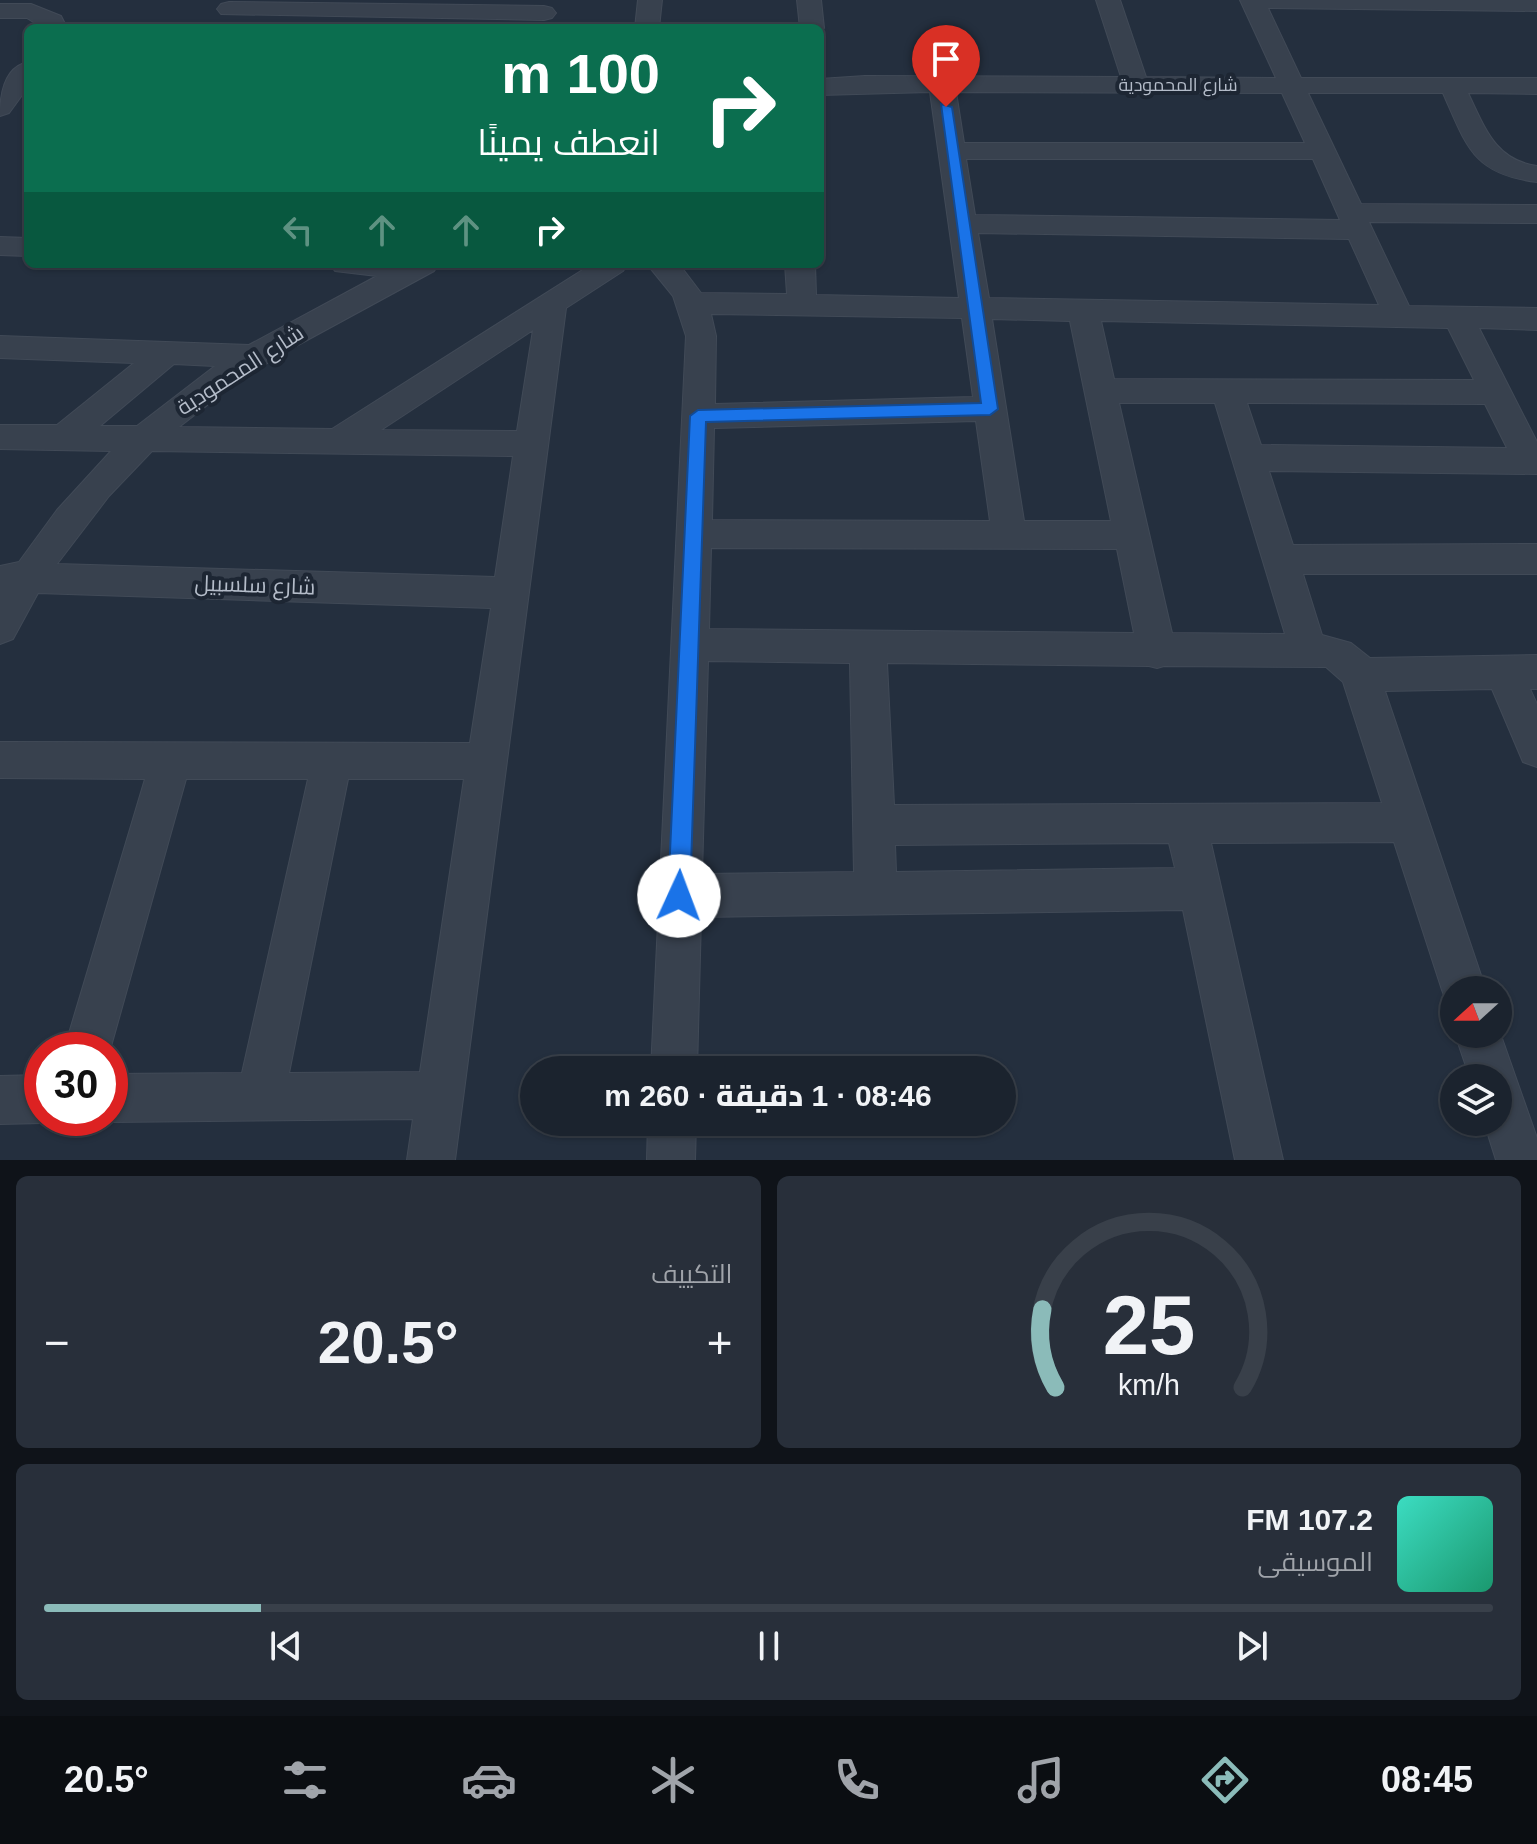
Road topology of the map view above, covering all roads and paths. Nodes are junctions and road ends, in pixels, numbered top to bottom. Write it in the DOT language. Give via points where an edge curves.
graph roads {
  1 [pos="650,0"];
  2 [pos="809,0"];
  3 [pos="1108,0"];
  4 [pos="1252,0"];
  5 [pos="1377,1"];
  6 [pos="1537,4"];
  7 [pos="326,5"];
  8 [pos="419,6"];
  9 [pos="0,11"];
  10 [pos="227,12"];
  11 [pos="544,14"];
  12 [pos="54,24"];
  13 [pos="647,24"];
  14 [pos="812,24"];
  15 [pos="24,74"];
  16 [pos="942,85"];
  17 [pos="1136,85"];
  18 [pos="1292,86"];
  19 [pos="1452,86"];
  20 [pos="1537,86"];
  21 [pos="824,87"];
  22 [pos="4,96"];
  23 [pos="952,151"];
  24 [pos="1322,151"];
  25 [pos="1537,174"];
  26 [pos="1537,214"];
  27 [pos="1355,222"];
  28 [pos="963,224"];
  29 [pos="0,246"];
  30 [pos="24,247"];
  31 [pos="416,268"];
  32 [pos="606,268"];
  33 [pos="666,268"];
  34 [pos="800,268"];
  35 [pos="552,301"];
  36 [pos="694,303"];
  37 [pos="802,305"];
  38 [pos="975,308"];
  39 [pos="1083,310"];
  40 [pos="1399,316"];
  41 [pos="1458,317"];
  42 [pos="1537,319"];
  43 [pos="0,347"];
  44 [pos="167,353"];
  45 [pos="254,356"];
  46 [pos="1101,391"];
  47 [pos="1227,391"];
  48 [pos="1496,392"];
  49 [pos="990,409"];
  50 [pos="698,416"];
  51 [pos="0,437"];
  52 [pos="65,437"];
  53 [pos="145,438"];
  54 [pos="337,442"];
  55 [pos="531,444"];
  56 [pos="1248,458"];
  57 [pos="1534,461"];
  58 [pos="693,534"];
  59 [pos="1009,535"];
  60 [pos="1132,535"];
  61 [pos="1537,559"];
  62 [pos="1280,560"];
  63 [pos="14,577"];
  64 [pos="510,593"];
  65 [pos="0,628"];
  66 [pos="689,645"];
  67 [pos="868,646"];
  68 [pos="1309,651"];
  69 [pos="1157,652"];
  70 [pos="1520,673"];
  71 [pos="1360,675"];
  72 [pos="1537,749"];
  73 [pos="0,760"];
  74 [pos="171,760"];
  75 [pos="332,761"];
  76 [pos="486,761"];
  77 [pos="1408,822"];
  78 [pos="1186,823"];
  79 [pos="874,825"];
  80 [pos="1200,889"];
  81 [pos="876,894"];
  82 [pos="679,896"];
  83 [pos="1459,976"];
  84 [pos="92,1032"];
  85 [pos="674,1056"];
  86 [pos="438,1095"];
  87 [pos="261,1096"];
  88 [pos="128,1098"];
  89 [pos="24,1099"];
  90 [pos="0,1100"];
  91 [pos="672,1136"];
  92 [pos="1512,1136"];
  93 [pos="431,1160"];
  94 [pos="671,1160"];
  95 [pos="1259,1160"];
  96 [pos="1520,1160"];
  1 -- 13 [label="street"];
  2 -- 14 [label="street"];
  3 -- 17 [label="street"];
  4 -- 5 [label="street"];
  4 -- 18 [label="street"];
  5 -- 6 [label="street"];
  7 -- 8 [label="street"];
  7 -- 10 [label="street"];
  8 -- 11 [label="street"];
  9 -- 12 [label="street" via="41,13"];
  15 -- 22 [label="street"];
  16 -- 17 [label="street, شارع المحمودية"];
  16 -- 21 [label="street, شارع المحمودية"];
  16 -- 23 [label="street"];
  17 -- 18 [label="street, شارع المحمودية"];
  18 -- 19 [label="street, شارع المحمودية"];
  18 -- 24 [label="street"];
  19 -- 20 [label="street, شارع المحمودية"];
  19 -- 25 [label="street" via="1492,162"];
  23 -- 24 [label="street"];
  23 -- 28 [label="street"];
  24 -- 27 [label="street"];
  26 -- 27 [label="street"];
  27 -- 28 [label="street"];
  27 -- 40 [label="street"];
  28 -- 38 [label="street"];
  29 -- 30 [label="street"];
  31 -- 45 [label="street, شارع المحمودية"];
  32 -- 35 [label="street"];
  33 -- 36 [label="street"];
  34 -- 37 [label="street"];
  35 -- 54 [label="street"];
  35 -- 55 [label="street"];
  36 -- 37 [label="street"];
  36 -- 50 [label="street" via="701,336"];
  37 -- 38 [label="street"];
  38 -- 39 [label="street"];
  38 -- 49 [label="street"];
  39 -- 40 [label="street"];
  39 -- 46 [label="street"];
  40 -- 41 [label="street"];
  41 -- 42 [label="street"];
  41 -- 48 [label="street"];
  43 -- 44 [label="street"];
  44 -- 45 [label="street"];
  44 -- 52 [label="street"];
  45 -- 53 [label="street, شارع المحمودية"];
  46 -- 47 [label="street"];
  46 -- 60 [label="street"];
  47 -- 48 [label="street"];
  47 -- 56 [label="street"];
  48 -- 57 [label="street"];
  49 -- 50 [label="street"];
  49 -- 59 [label="street"];
  50 -- 58 [label="street"];
  51 -- 52 [label="street"];
  52 -- 53 [label="street"];
  53 -- 54 [label="street"];
  53 -- 63 [label="street, شارع المحمودية"];
  54 -- 55 [label="street"];
  55 -- 64 [label="street"];
  56 -- 57 [label="street"];
  56 -- 62 [label="street"];
  58 -- 59 [label="street"];
  58 -- 66 [label="street"];
  59 -- 60 [label="street"];
  60 -- 69 [label="street"];
  61 -- 62 [label="street"];
  62 -- 68 [label="street"];
  63 -- 64 [label="street, شارع سلسبيل"];
  63 -- 65 [label="street, شارع المحمودية"];
  64 -- 76 [label="street"];
  66 -- 67 [label="street"];
  66 -- 82 [label="street"];
  67 -- 69 [label="street"];
  67 -- 79 [label="street"];
  68 -- 69 [label="street"];
  68 -- 71 [label="street" via="1338,654"];
  70 -- 71 [label="street"];
  70 -- 72 [label="street"];
  71 -- 77 [label="street"];
  73 -- 74 [label="street"];
  74 -- 75 [label="street"];
  74 -- 84 [label="street"];
  75 -- 76 [label="street"];
  75 -- 87 [label="street"];
  76 -- 86 [label="street"];
  77 -- 78 [label="street"];
  77 -- 83 [label="street"];
  78 -- 79 [label="street"];
  78 -- 80 [label="street"];
  79 -- 81 [label="street"];
  80 -- 81 [label="street"];
  80 -- 95 [label="street"];
  81 -- 82 [label="street"];
  82 -- 85 [label="street"];
  86 -- 87 [label="street"];
  86 -- 93 [label="street"];
  87 -- 88 [label="street"];
  89 -- 90 [label="street"];
  91 -- 94 [label="street"];
  92 -- 96 [label="street"];
}
